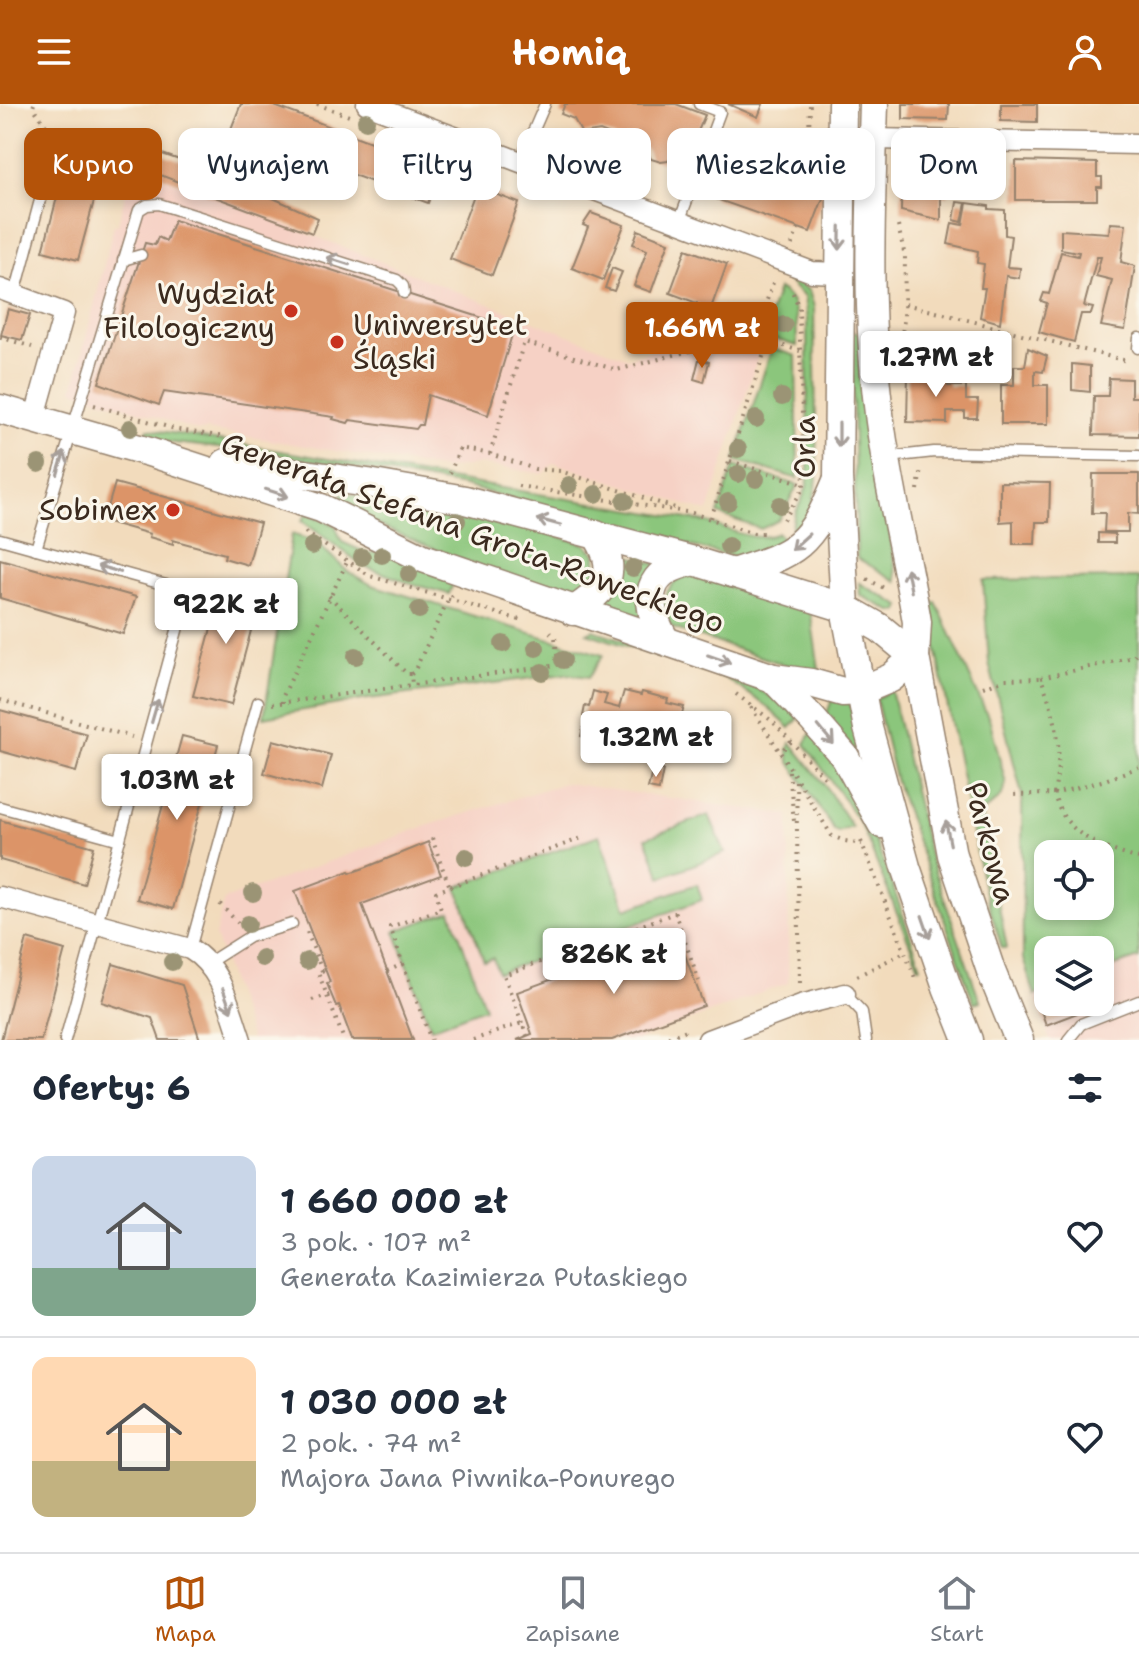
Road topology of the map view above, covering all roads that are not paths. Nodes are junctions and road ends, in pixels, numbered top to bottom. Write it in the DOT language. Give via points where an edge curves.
graph roads {
  1 [pos="367,104"];
  2 [pos="545,104"];
  3 [pos="699,104"];
  4 [pos="842,104"];
  5 [pos="874,104"];
  6 [pos="535,128"];
  7 [pos="873,128"];
  8 [pos="875,139"];
  9 [pos="1139,144"];
  10 [pos="517,161"];
  11 [pos="37,200"];
  12 [pos="621,200"];
  13 [pos="873,200"];
  14 [pos="679,222"];
  15 [pos="141,255"];
  16 [pos="123,260"];
  17 [pos="839,273"];
  18 [pos="7,291"];
  19 [pos="404,293"];
  20 [pos="0,409"];
  21 [pos="34,420"];
  22 [pos="72,431"];
  23 [pos="149,452"];
  24 [pos="1139,456"];
  25 [pos="887,457"];
  26 [pos="838,477"];
  27 [pos="596,534"];
  28 [pos="0,539"];
  29 [pos="36,549"];
  30 [pos="694,561"];
  31 [pos="732,573"];
  32 [pos="845,608"];
  33 [pos="566,622"];
  34 [pos="665,640"];
  35 [pos="915,657"];
  36 [pos="773,678"];
  37 [pos="860,691"];
  38 [pos="258,702"];
  39 [pos="0,807"];
  40 [pos="120,840"];
  41 [pos="906,867"];
  42 [pos="0,897"];
  43 [pos="97,924"];
  44 [pos="292,924"];
  45 [pos="190,949"];
  46 [pos="208,963"];
  47 [pos="845,994"];
  48 [pos="1139,1001"];
  49 [pos="65,1040"];
  50 [pos="241,1040"];
  51 [pos="708,1040"];
  52 [pos="866,1040"];
  53 [pos="968,1040"];
  54 [pos="1019,1040"];
  55 [pos="1068,1040"];
  1 -- 10 [label="street"];
  2 -- 6 [label="lane"];
  3 -- 14 [label="lane" via="720,112"];
  4 -- 17 [label="street, Orla, one-way"];
  5 -- 7 [label="street"];
  8 -- 9 [label="street"];
  11 -- 18 [label="lane"];
  12 -- 14 [label="street"];
  13 -- 25 [label="street" via="873,340"];
  14 -- 17 [label="street" via="783,272"];
  15 -- 16 [label="lane"];
  19 -- 16 [label="lane, one-way" via="397,280 159,204 139,210"];
  16 -- 22 [label="lane"];
  17 -- 26 [label="street, Orla, one-way"];
  18 -- 21 [label="street" via="64,313"];
  20 -- 21 [label="street, Generała Stefana Grota-Roweckiego"];
  21 -- 22 [label="street, Generała Stefana Grota-Roweckiego"];
  22 -- 23 [label="street, Generała Stefana Grota-Roweckiego"];
  29 -- 22 [label="lane, one-way"];
  27 -- 23 [label="street, Generała Stefana Grota-Roweckiego, one-way" via="465,500"];
  23 -- 33 [label="street, Generała Stefana Grota-Roweckiego, one-way" via="321,508"];
  24 -- 25 [label="lane" via="924,452"];
  35 -- 25 [label="street, one-way" via="917,622"];
  26 -- 31 [label="street, one-way" via="826,507 799,545 778,559"];
  26 -- 32 [label="street, Orla"];
  27 -- 30 [label="street, Generała Stefana Grota-Roweckiego"];
  27 -- 33 [label="street" via="607,553 609,573 597,594"];
  28 -- 29 [label="lane"];
  40 -- 29 [label="lane, one-way" via="181,616 182,594"];
  30 -- 31 [label="street, Generała Stefana Grota-Roweckiego"];
  30 -- 34 [label="street" via="669,569 655,581 653,619"];
  31 -- 32 [label="street, Generała Stefana Grota-Roweckiego"];
  32 -- 35 [label="street, Generała Stefana Grota-Roweckiego"];
  32 -- 37 [label="street, Orla"];
  33 -- 34 [label="street, Generała Stefana Grota-Roweckiego"];
  34 -- 36 [label="street, Generała Stefana Grota-Roweckiego, one-way"];
  35 -- 37 [label="street" via="891,678"];
  54 -- 35 [label="street, Parkowa, one-way" via="952,855"];
  36 -- 37 [label="street, Generała Stefana Grota-Roweckiego"];
  36 -- 41 [label="street, one-way" via="845,757"];
  37 -- 41 [label="street"];
  38 -- 45 [label="lane"];
  39 -- 40 [label="lane"];
  40 -- 43 [label="lane"];
  41 -- 53 [label="street, one-way"];
  42 -- 43 [label="street"];
  43 -- 45 [label="street"];
  43 -- 49 [label="lane"];
  44 -- 46 [label="lane" via="249,937"];
  45 -- 46 [label="street"];
  46 -- 50 [label="street, one-way"];
  47 -- 51 [label="street"];
  47 -- 52 [label="lane" via="862,1012"];
  48 -- 55 [label="lane" via="1081,1024"];
}
